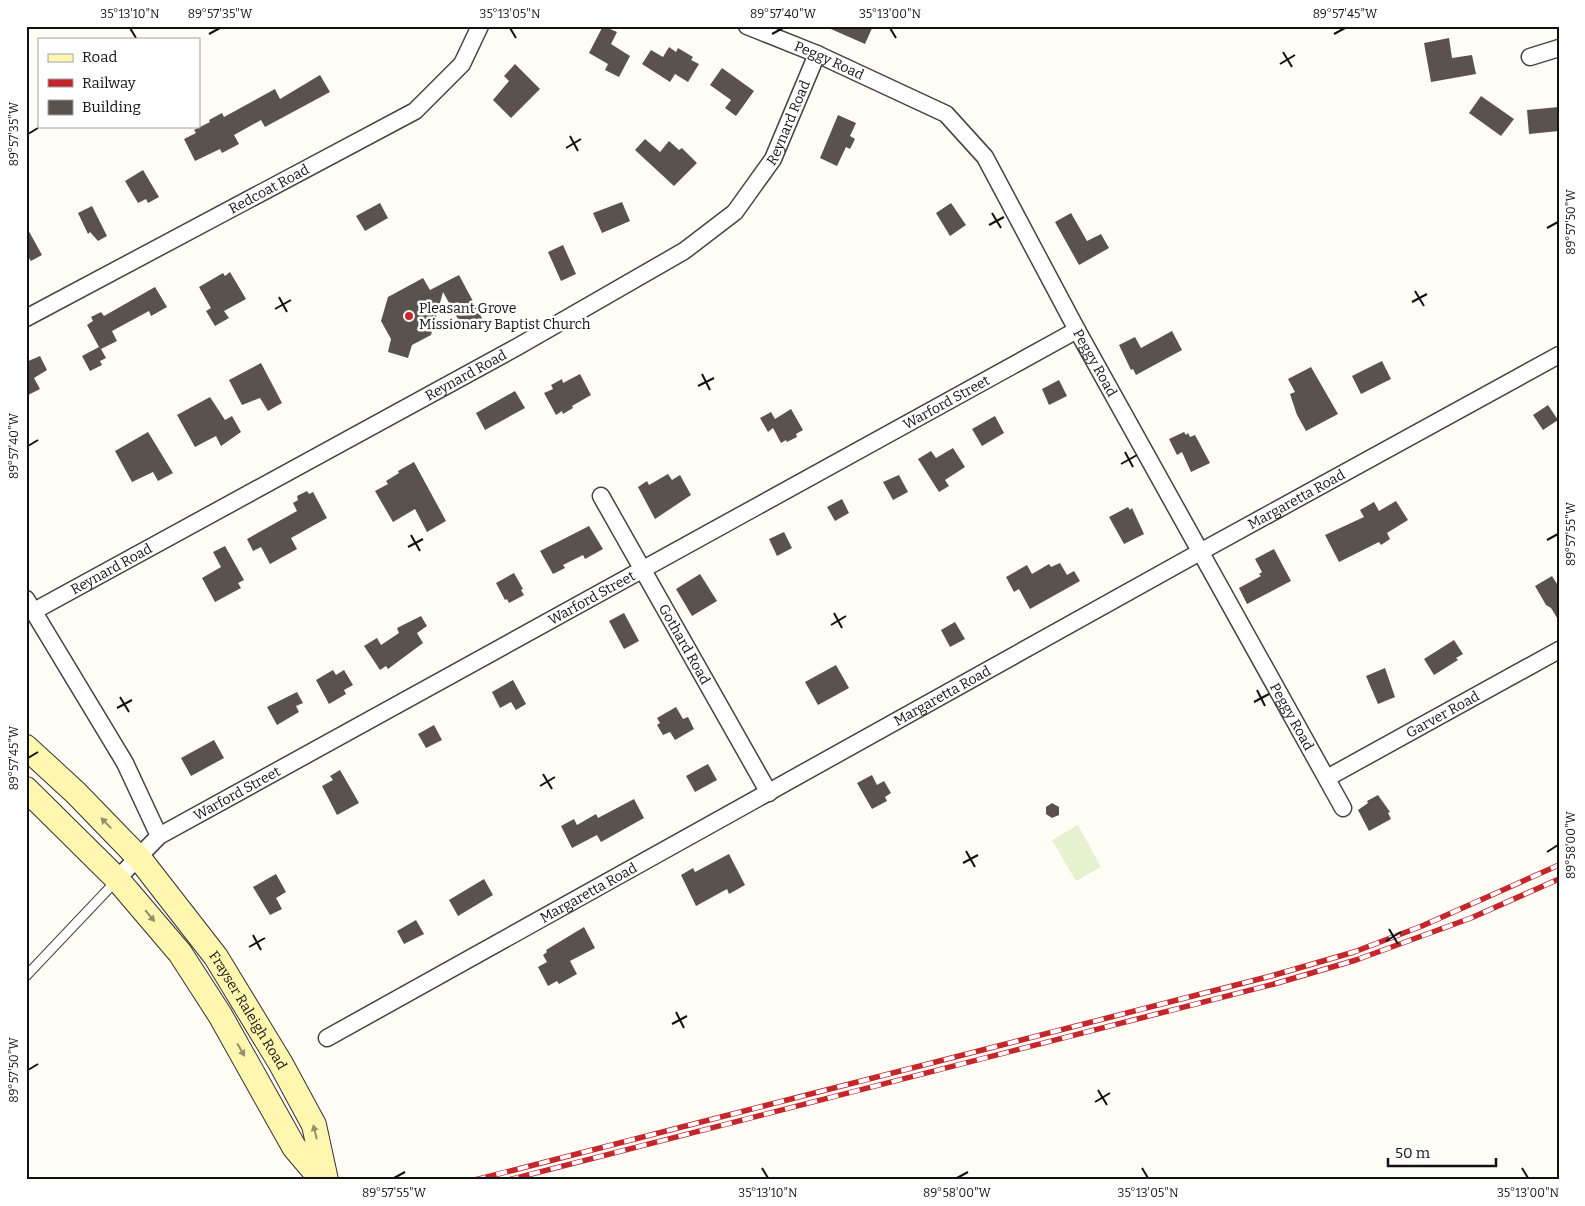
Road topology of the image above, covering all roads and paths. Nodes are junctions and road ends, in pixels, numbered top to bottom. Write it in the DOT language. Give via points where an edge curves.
graph roads {
  1 [pos="480,26"];
  2 [pos="747,26"];
  3 [pos="1559,48"];
  4 [pos="817,54"];
  5 [pos="1530,57"];
  6 [pos="26,318"];
  7 [pos="1077,330"];
  8 [pos="1559,355"];
  9 [pos="601,496"];
  10 [pos="1200,552"];
  11 [pos="642,570"];
  12 [pos="30,605"];
  13 [pos="1559,650"];
  14 [pos="26,747"];
  15 [pos="1327,778"];
  16 [pos="26,789"];
  17 [pos="769,793"];
  18 [pos="1343,808"];
  19 [pos="159,836"];
  20 [pos="139,858"];
  21 [pos="117,879"];
  22 [pos="26,976"];
  23 [pos="327,1038"];
  24 [pos="322,1180"];
  25 [pos="326,1180"];
  1 -- 6 [label="street, Redcoat Road" via="462,64 415,111"];
  2 -- 4 [label="street, Peggy Road"];
  3 -- 5 [label="street"];
  4 -- 7 [label="street, Peggy Road" via="946,114 984,157"];
  4 -- 12 [label="street, Reynard Road" via="773,159 735,212 684,251 517,347"];
  7 -- 10 [label="street, Peggy Road"];
  7 -- 11 [label="street, Warford Street"];
  8 -- 10 [label="street, Margaretta Road"];
  9 -- 11 [label="street, Gothard Road"];
  10 -- 15 [label="street, Peggy Road"];
  10 -- 17 [label="street, Margaretta Road"];
  11 -- 17 [label="street, Gothard Road"];
  11 -- 19 [label="street, Warford Street"];
  12 -- 19 [label="street" via="125,763"];
  13 -- 15 [label="street, Garver Road"];
  20 -- 14 [label="main road, Frayser Raleigh Road, one-way"];
  15 -- 18 [label="street, Peggy Road"];
  16 -- 21 [label="main road, Frayser Raleigh Road"];
  17 -- 23 [label="street, Margaretta Road"];
  19 -- 20 [label="street, Warford Street"];
  20 -- 21 [label="street, Warford Street"];
  25 -- 20 [label="main road, Frayser Raleigh Road, one-way" via="314,1124 281,1064 216,957"];
  21 -- 22 [label="lane"];
  21 -- 24 [label="main road, Frayser Raleigh Road, one-way" via="180,953 220,1015 294,1147"];
}
